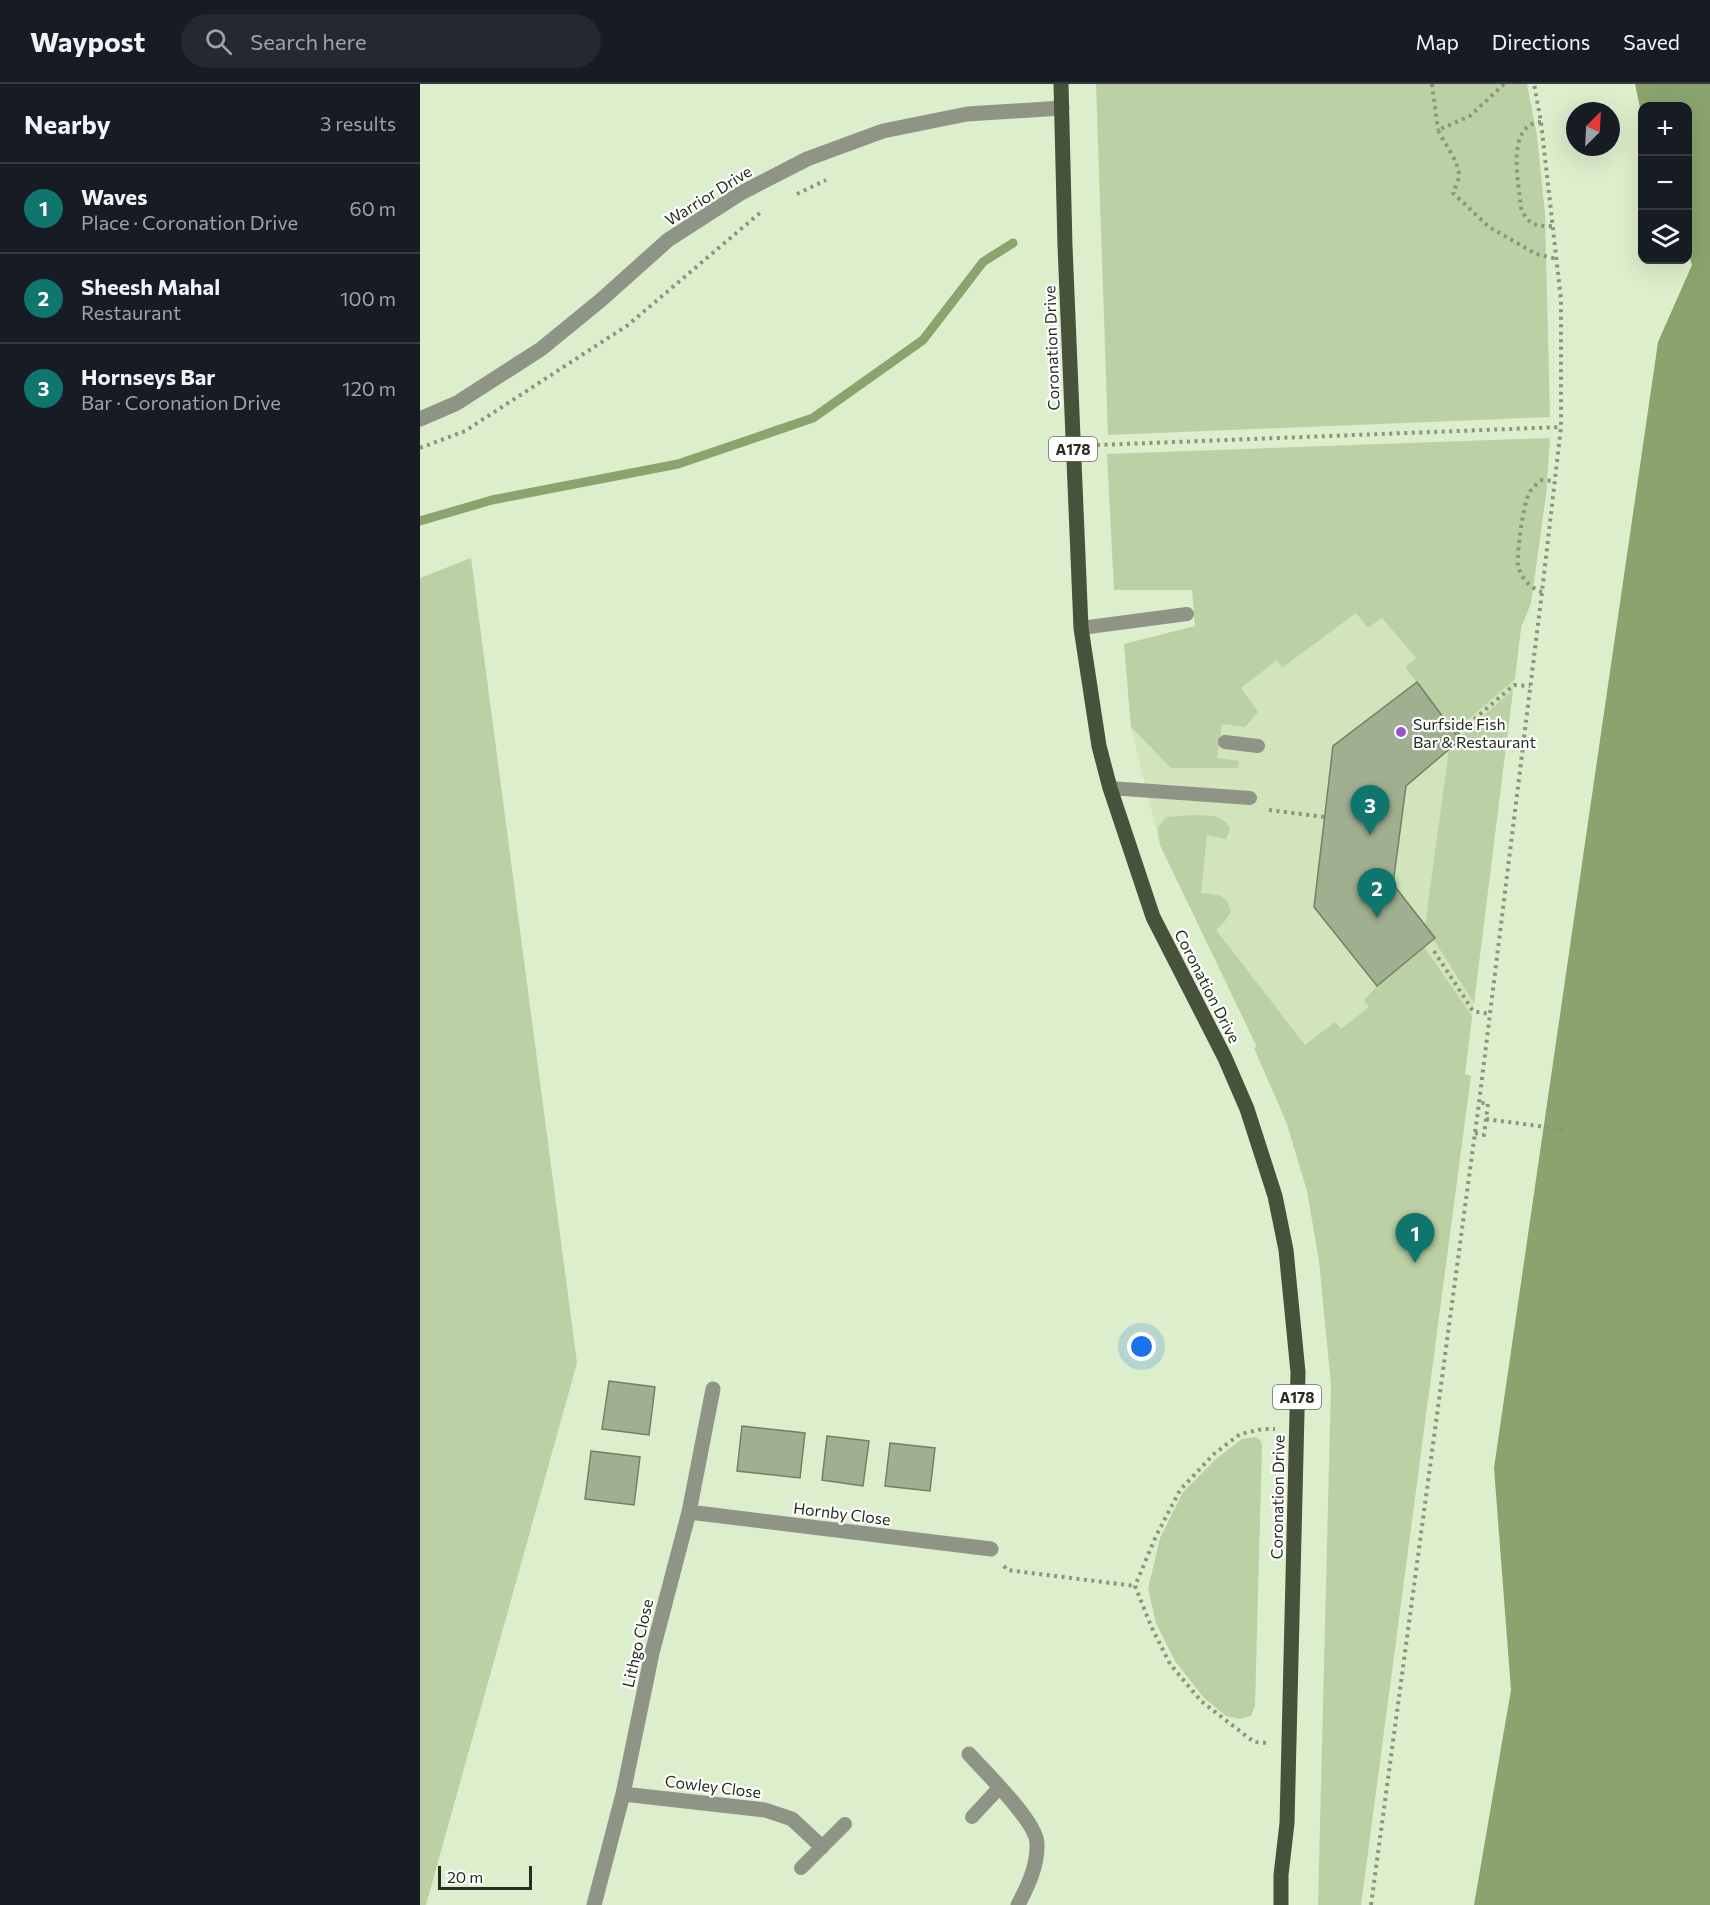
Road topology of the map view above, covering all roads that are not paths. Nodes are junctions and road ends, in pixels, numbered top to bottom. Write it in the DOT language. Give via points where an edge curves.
graph roads {
  1 [pos="1061,84"];
  2 [pos="1062,108"];
  3 [pos="420,418"];
  4 [pos="1187,614"];
  5 [pos="1081,628"];
  6 [pos="1225,742"];
  7 [pos="1258,746"];
  8 [pos="1110,788"];
  9 [pos="1250,798"];
  10 [pos="713,1389"];
  11 [pos="689,1512"];
  12 [pos="991,1549"];
  13 [pos="969,1754"];
  14 [pos="999,1788"];
  15 [pos="623,1794"];
  16 [pos="972,1817"];
  17 [pos="845,1824"];
  18 [pos="822,1847"];
  19 [pos="801,1868"];
  20 [pos="594,1905"];
  21 [pos="1018,1905"];
  22 [pos="1281,1905"];
  1 -- 2 [label="main road, Coronation Drive / A178"];
  2 -- 3 [label="street, Warrior Drive" via="966,114 935,120 883,131 807,159 741,193 668,240 541,349 457,403"];
  2 -- 5 [label="main road, Coronation Drive / A178"];
  4 -- 5 [label="lane"];
  5 -- 8 [label="main road, Coronation Drive / A178" via="1099,746"];
  6 -- 7 [label="lane"];
  8 -- 9 [label="lane"];
  8 -- 22 [label="main road, Coronation Drive / A178" via="1153,918 1247,1109 1275,1196 1286,1250 1298,1372 1287,1823"];
  10 -- 11 [label="street, Lithgo Close"];
  11 -- 12 [label="street, Hornby Close"];
  11 -- 15 [label="street, Lithgo Close" via="652,1653"];
  13 -- 14 [label="street"];
  14 -- 16 [label="lane"];
  14 -- 21 [label="street" via="1025,1816 1037,1841 1033,1873"];
  15 -- 18 [label="street, Cowley Close" via="765,1810 792,1819"];
  15 -- 20 [label="street, Lithgo Close"];
  17 -- 18 [label="lane"];
  18 -- 19 [label="lane"];
}
